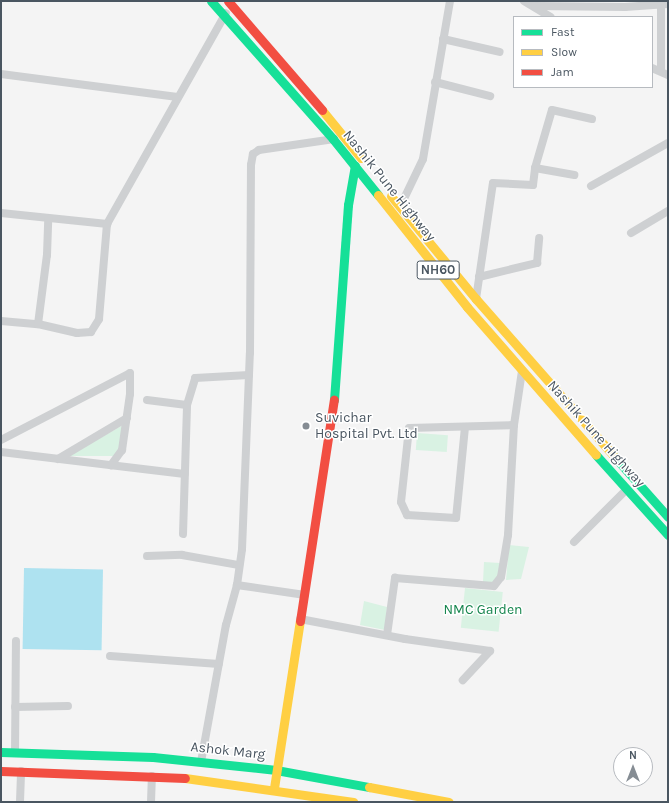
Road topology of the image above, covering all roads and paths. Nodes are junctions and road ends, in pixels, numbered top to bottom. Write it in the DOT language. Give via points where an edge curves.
graph roads {
  1 [pos="211,1"];
  2 [pos="450,1"];
  3 [pos="524,1"];
  4 [pos="230,4"];
  5 [pos="665,4"];
  6 [pos="535,6"];
  7 [pos="223,16"];
  8 [pos="550,16"];
  9 [pos="443,39"];
  10 [pos="500,52"];
  11 [pos="653,68"];
  12 [pos="664,73"];
  13 [pos="1,74"];
  14 [pos="435,82"];
  15 [pos="490,96"];
  16 [pos="178,97"];
  17 [pos="592,118"];
  18 [pos="341,133"];
  19 [pos="333,139"];
  20 [pos="668,143"];
  21 [pos="355,166"];
  22 [pos="535,168"];
  23 [pos="574,175"];
  24 [pos="590,186"];
  25 [pos="400,207"];
  26 [pos="668,210"];
  27 [pos="1,213"];
  28 [pos="48,218"];
  29 [pos="107,224"];
  30 [pos="631,233"];
  31 [pos="539,238"];
  32 [pos="479,277"];
  33 [pos="476,299"];
  34 [pos="1,321"];
  35 [pos="38,324"];
  36 [pos="522,371"];
  37 [pos="249,375"];
  38 [pos="147,400"];
  39 [pos="188,405"];
  40 [pos="127,418"];
  41 [pos="514,425"];
  42 [pos="465,427"];
  43 [pos="1,440"];
  44 [pos="1,452"];
  45 [pos="58,459"];
  46 [pos="111,465"];
  47 [pos="185,474"];
  48 [pos="627,489"];
  49 [pos="668,517"];
  50 [pos="183,534"];
  51 [pos="668,535"];
  52 [pos="574,542"];
  53 [pos="147,556"];
  54 [pos="239,565"];
  55 [pos="237,585"];
  56 [pos="305,595"];
  57 [pos="300,619"];
  58 [pos="387,635"];
  59 [pos="16,641"];
  60 [pos="110,656"];
  61 [pos="219,664"];
  62 [pos="463,680"];
  63 [pos="68,706"];
  64 [pos="15,707"];
  65 [pos="1,752"];
  66 [pos="15,752"];
  67 [pos="201,762"];
  68 [pos="276,770"];
  69 [pos="1,771"];
  70 [pos="21,771"];
  71 [pos="152,776"];
  72 [pos="274,788"];
  73 [pos="20,802"];
  74 [pos="151,802"];
  75 [pos="353,802"];
  76 [pos="450,802"];
  1 -- 7 [label="main road, Nashik Pune Highway / NH60"];
  2 -- 9 [label="street"];
  3 -- 6 [label="street"];
  4 -- 7 [label="street"];
  4 -- 18 [label="main road, Nashik Pune Highway / NH60"];
  5 -- 6 [label="street"];
  5 -- 12 [label="street"];
  6 -- 8 [label="street"];
  7 -- 16 [label="street"];
  7 -- 19 [label="main road, Nashik Pune Highway / NH60"];
  9 -- 10 [label="street"];
  9 -- 14 [label="street"];
  11 -- 12 [label="street"];
  13 -- 16 [label="street"];
  14 -- 15 [label="street"];
  14 -- 25 [label="street" via="423,159"];
  16 -- 29 [label="street"];
  17 -- 22 [label="street" via="554,109 550,111"];
  18 -- 19 [label="street"];
  18 -- 25 [label="main road, Nashik Pune Highway / NH60"];
  19 -- 21 [label="main road, Nashik Pune Highway / NH60"];
  19 -- 37 [label="street" via="268,148 253,154"];
  20 -- 24 [label="street"];
  21 -- 36 [label="main road, Nashik Pune Highway / NH60"];
  21 -- 56 [label="main road" via="348,205 335,395"];
  22 -- 23 [label="street"];
  22 -- 32 [label="street" via="534,182 531,186 493,183"];
  25 -- 33 [label="main road, Nashik Pune Highway / NH60"];
  26 -- 30 [label="street"];
  27 -- 28 [label="street"];
  28 -- 29 [label="street"];
  28 -- 35 [label="street" via="47,255"];
  29 -- 35 [label="street" via="99,319 95,328 91,332 77,333"];
  31 -- 32 [label="street" via="537,264"];
  32 -- 33 [label="street"];
  33 -- 49 [label="main road, Nashik Pune Highway / NH60"];
  34 -- 35 [label="street"];
  36 -- 41 [label="street"];
  36 -- 48 [label="main road, Nashik Pune Highway / NH60"];
  37 -- 39 [label="street" via="195,378"];
  37 -- 54 [label="street"];
  38 -- 39 [label="street"];
  39 -- 47 [label="street"];
  40 -- 43 [label="street" via="130,372"];
  40 -- 45 [label="street"];
  40 -- 46 [label="street" via="122,450"];
  41 -- 42 [label="street"];
  41 -- 58 [label="street" via="508,535 501,577 494,586 395,578"];
  42 -- 42 [label="street" via="409,428 401,502 407,515 456,518"];
  44 -- 45 [label="street"];
  45 -- 46 [label="street"];
  46 -- 47 [label="street"];
  47 -- 50 [label="street"];
  48 -- 51 [label="main road, Nashik Pune Highway / NH60"];
  48 -- 52 [label="street"];
  53 -- 54 [label="street" via="182,555"];
  54 -- 55 [label="street"];
  55 -- 56 [label="street"];
  55 -- 61 [label="street"];
  56 -- 57 [label="main road"];
  57 -- 58 [label="street"];
  57 -- 68 [label="main road"];
  58 -- 62 [label="street" via="490,652"];
  59 -- 64 [label="street"];
  60 -- 61 [label="street"];
  61 -- 67 [label="street"];
  63 -- 64 [label="street"];
  64 -- 66 [label="street"];
  65 -- 66 [label="main road, Ashok Marg"];
  66 -- 67 [label="main road, Ashok Marg" via="153,757"];
  67 -- 68 [label="main road, Ashok Marg"];
  68 -- 72 [label="main road"];
  68 -- 76 [label="main road, Ashok Marg"];
  69 -- 70 [label="main road"];
  70 -- 71 [label="main road"];
  70 -- 73 [label="street"];
  71 -- 72 [label="main road" via="199,778"];
  71 -- 74 [label="street"];
  72 -- 75 [label="main road"];
}
